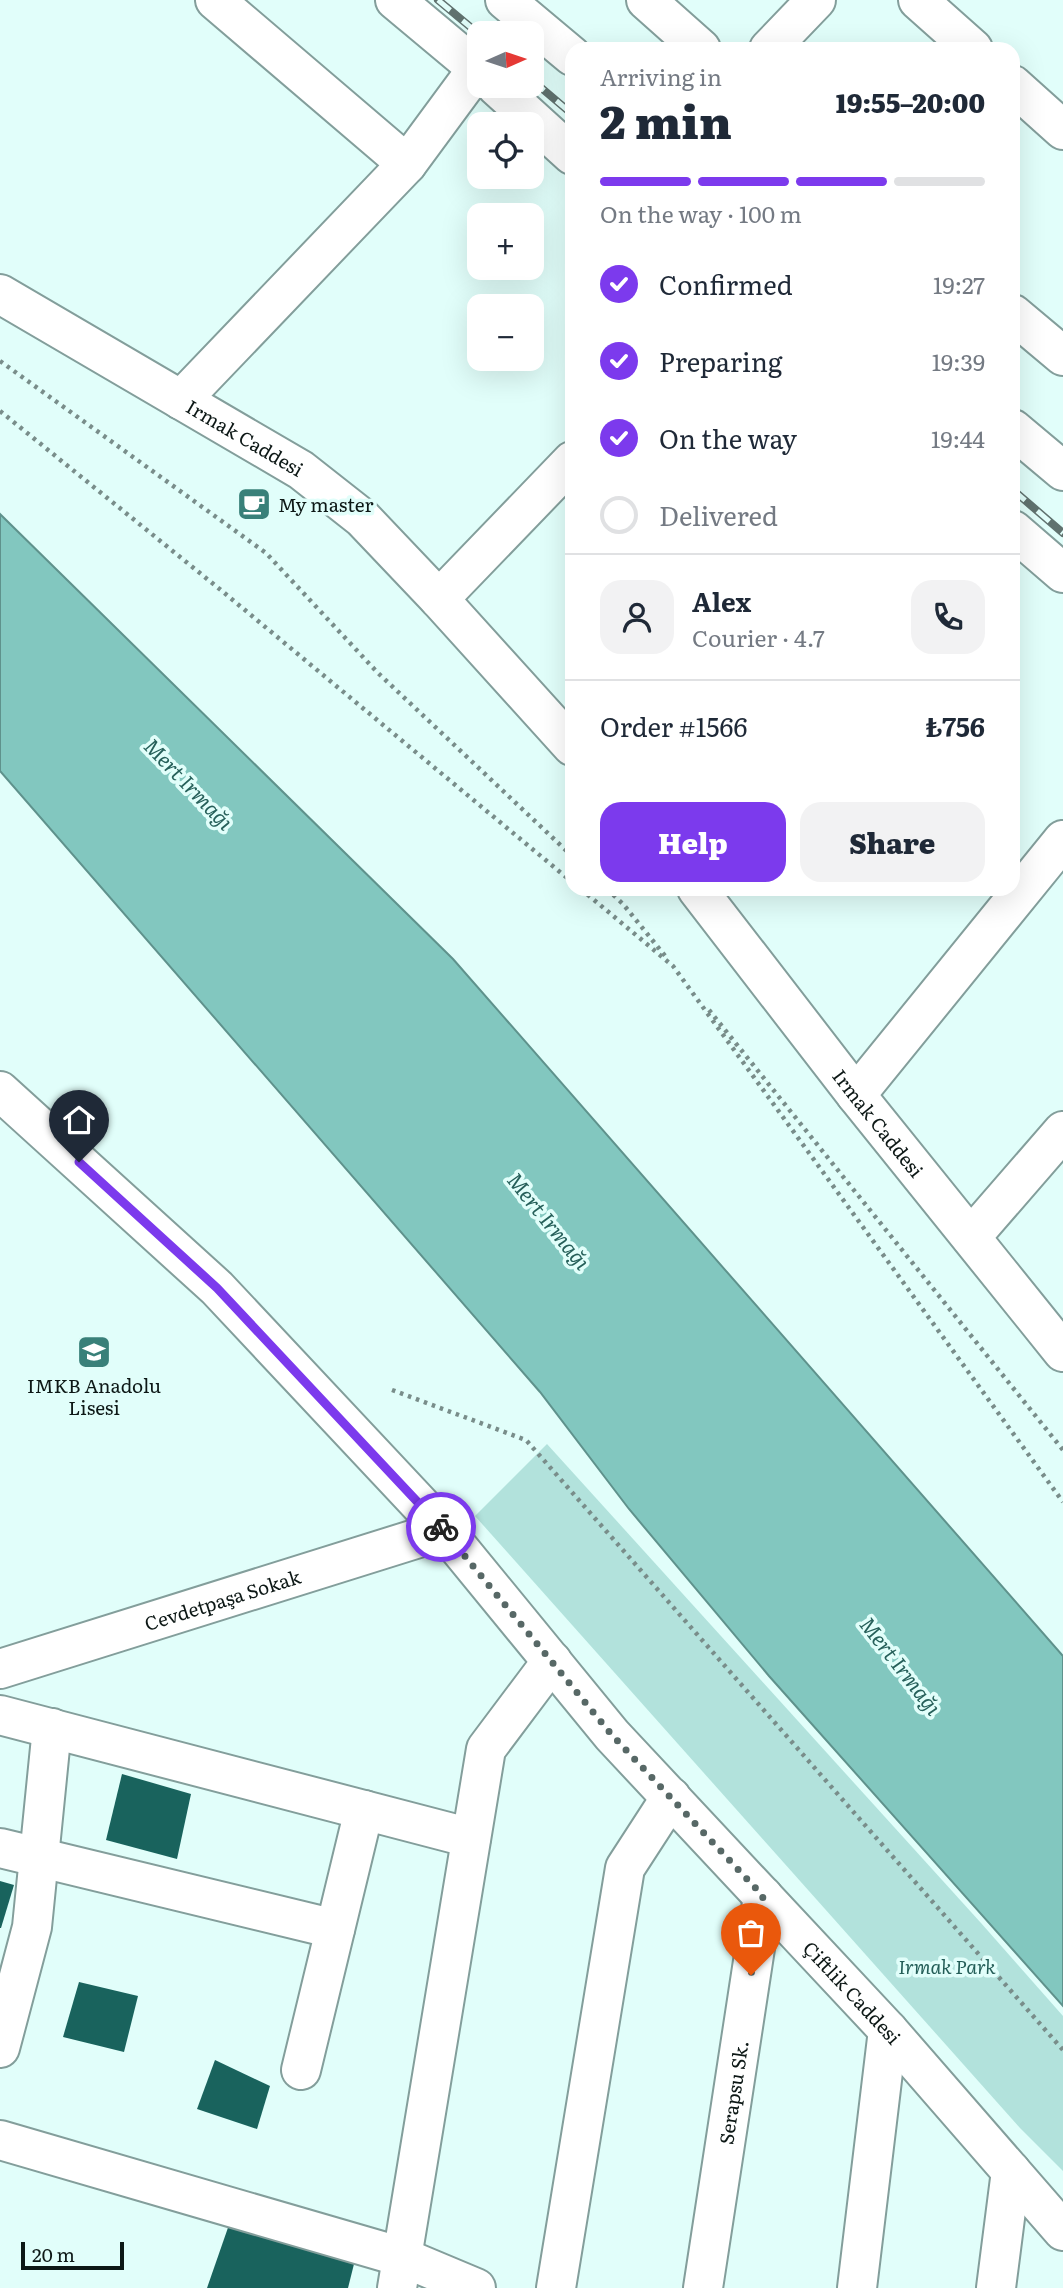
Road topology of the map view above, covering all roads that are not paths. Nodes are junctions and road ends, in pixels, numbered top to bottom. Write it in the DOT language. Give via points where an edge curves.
graph roads {
  1 [pos="215,0"];
  2 [pos="395,0"];
  3 [pos="505,0"];
  4 [pos="646,0"];
  5 [pos="816,0"];
  6 [pos="918,0"];
  7 [pos="693,42"];
  8 [pos="776,42"];
  9 [pos="965,42"];
  10 [pos="565,51"];
  11 [pos="467,61"];
  12 [pos="1020,91"];
  13 [pos="467,95"];
  14 [pos="509,98"];
  15 [pos="1063,130"];
  16 [pos="565,149"];
  17 [pos="407,164"];
  18 [pos="0,295"];
  19 [pos="1020,320"];
  20 [pos="1063,356"];
  21 [pos="181,400"];
  22 [pos="1020,435"];
  23 [pos="565,468"];
  24 [pos="1063,471"];
  25 [pos="1020,536"];
  26 [pos="1063,572"];
  27 [pos="439,599"];
  28 [pos="565,738"];
  29 [pos="1063,840"];
  30 [pos="1020,893"];
  31 [pos="702,896"];
  32 [pos="1018,896"];
  33 [pos="0,1091"];
  34 [pos="856,1095"];
  35 [pos="1063,1131"];
  36 [pos="971,1237"];
  37 [pos="1063,1352"];
  38 [pos="444,1530"];
  39 [pos="552,1661"];
  40 [pos="0,1669"];
  41 [pos="0,1715"];
  42 [pos="52,1728"];
  43 [pos="671,1797"];
  44 [pos="365,1810"];
  45 [pos="471,1838"];
  46 [pos="0,1848"];
  47 [pos="39,1857"];
  48 [pos="763,1896"];
  49 [pos="335,1930"];
  50 [pos="888,2030"];
  51 [pos="0,2048"];
  52 [pos="301,2070"];
  53 [pos="0,2140"];
  54 [pos="1011,2171"];
  55 [pos="1063,2231"];
  56 [pos="399,2272"];
  57 [pos="476,2288"];
  58 [pos="556,2288"];
  59 [pos="703,2288"];
  60 [pos="857,2288"];
  61 [pos="996,2288"];
  1 -- 17 [label="street"];
  2 -- 11 [label="street"];
  3 -- 10 [label="street"];
  4 -- 7 [label="street"];
  5 -- 8 [label="street"];
  6 -- 9 [label="street"];
  12 -- 15 [label="street"];
  13 -- 17 [label="street"];
  14 -- 16 [label="street"];
  17 -- 21 [label="street"];
  18 -- 21 [label="street, Irmak Caddesi"];
  19 -- 20 [label="street"];
  21 -- 27 [label="street, Irmak Caddesi" via="301,470 362,518"];
  22 -- 24 [label="street"];
  23 -- 27 [label="street"];
  25 -- 26 [label="street"];
  27 -- 28 [label="street, Irmak Caddesi"];
  29 -- 30 [label="street"];
  31 -- 34 [label="street, Irmak Caddesi"];
  32 -- 34 [label="street"];
  33 -- 38 [label="street, Çiftlik Caddesi" via="217,1288"];
  34 -- 36 [label="street, Irmak Caddesi"];
  35 -- 36 [label="street"];
  36 -- 37 [label="street, Irmak Caddesi"];
  38 -- 39 [label="street, Çiftlik Caddesi"];
  38 -- 40 [label="street, Cevdetpaşa Sokak"];
  39 -- 43 [label="street, Çiftlik Caddesi" via="612,1735"];
  39 -- 45 [label="street" via="486,1749"];
  41 -- 42 [label="street"];
  42 -- 44 [label="street"];
  42 -- 47 [label="street"];
  43 -- 48 [label="street, Çiftlik Caddesi"];
  43 -- 58 [label="street" via="625,1868"];
  44 -- 45 [label="street"];
  44 -- 49 [label="street"];
  45 -- 56 [label="street"];
  46 -- 47 [label="street"];
  47 -- 49 [label="street"];
  47 -- 51 [label="street" via="32,1927"];
  48 -- 50 [label="street, Çiftlik Caddesi"];
  48 -- 59 [label="street, Serapsu Sk."];
  49 -- 52 [label="street"];
  50 -- 54 [label="street, Çiftlik Caddesi"];
  50 -- 60 [label="street"];
  53 -- 56 [label="street"];
  54 -- 55 [label="street, Çiftlik Caddesi"];
  54 -- 61 [label="street"];
  56 -- 57 [label="street"];
}
